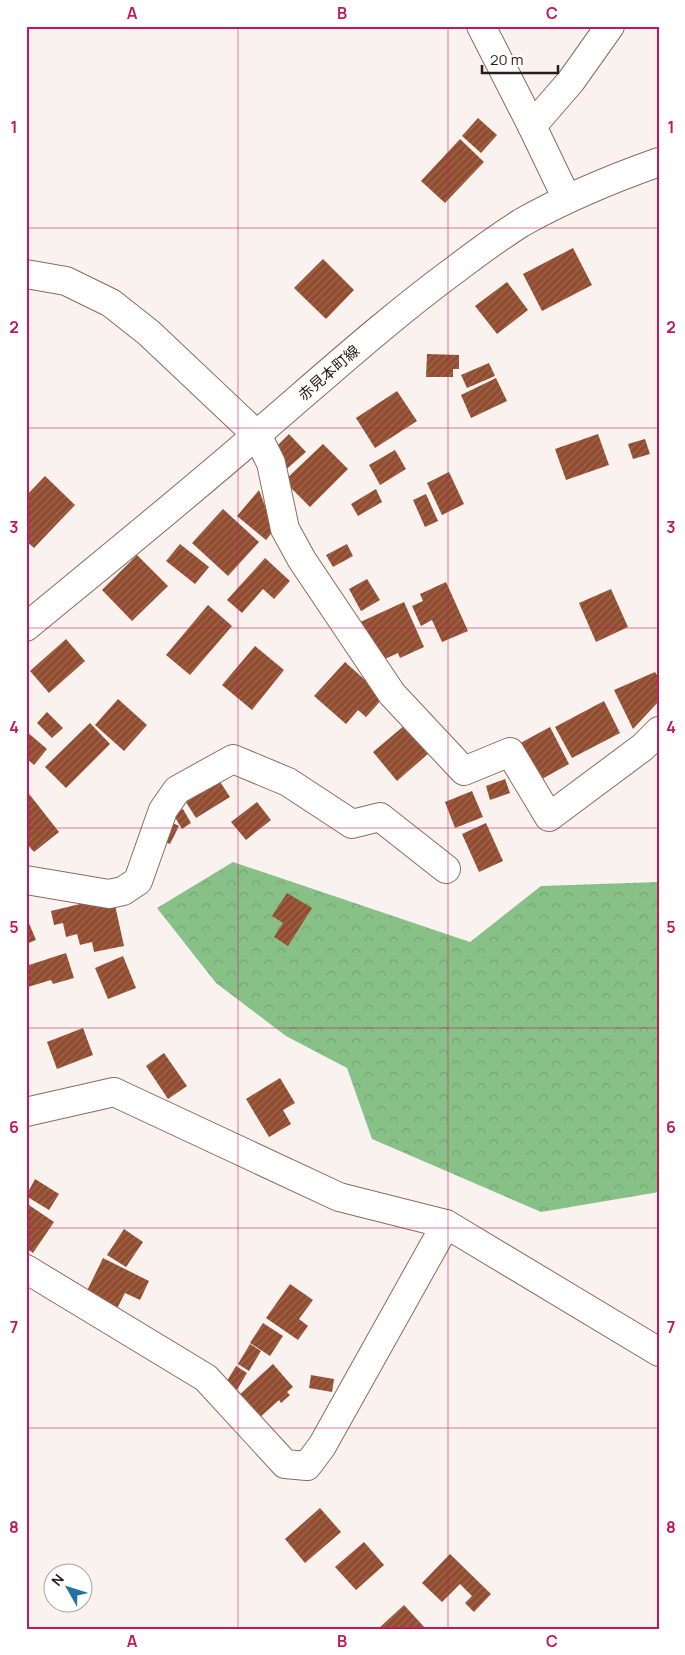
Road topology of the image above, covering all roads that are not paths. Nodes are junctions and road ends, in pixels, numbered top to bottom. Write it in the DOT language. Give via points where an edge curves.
graph roads {
  1 [pos="481,26"];
  2 [pos="610,26"];
  3 [pos="532,126"];
  4 [pos="659,162"];
  5 [pos="567,199"];
  6 [pos="26,274"];
  7 [pos="257,435"];
  8 [pos="26,627"];
  9 [pos="659,731"];
  10 [pos="446,869"];
  11 [pos="26,880"];
  12 [pos="26,1112"];
  13 [pos="446,1224"];
  14 [pos="26,1269"];
  15 [pos="659,1352"];
  1 -- 3 [label="main road"];
  2 -- 3 [label="main road"];
  3 -- 5 [label="main road"];
  4 -- 5 [label="main road, 赤見本町線"];
  5 -- 7 [label="main road, 赤見本町線" via="520,224 429,289"];
  6 -- 7 [label="main road" via="66,281 111,303 149,333"];
  7 -- 8 [label="main road, 赤見本町線"];
  7 -- 9 [label="main road" via="271,463 285,529 302,560 392,694 464,771 510,752 549,817 643,747"];
  10 -- 11 [label="main road" via="380,817 352,824 288,782 233,759 177,790 163,810 138,881 123,891 109,894"];
  12 -- 13 [label="main road" via="114,1092 339,1198"];
  13 -- 14 [label="main road" via="322,1446 307,1466 285,1464 206,1378"];
  13 -- 15 [label="main road"];
}
